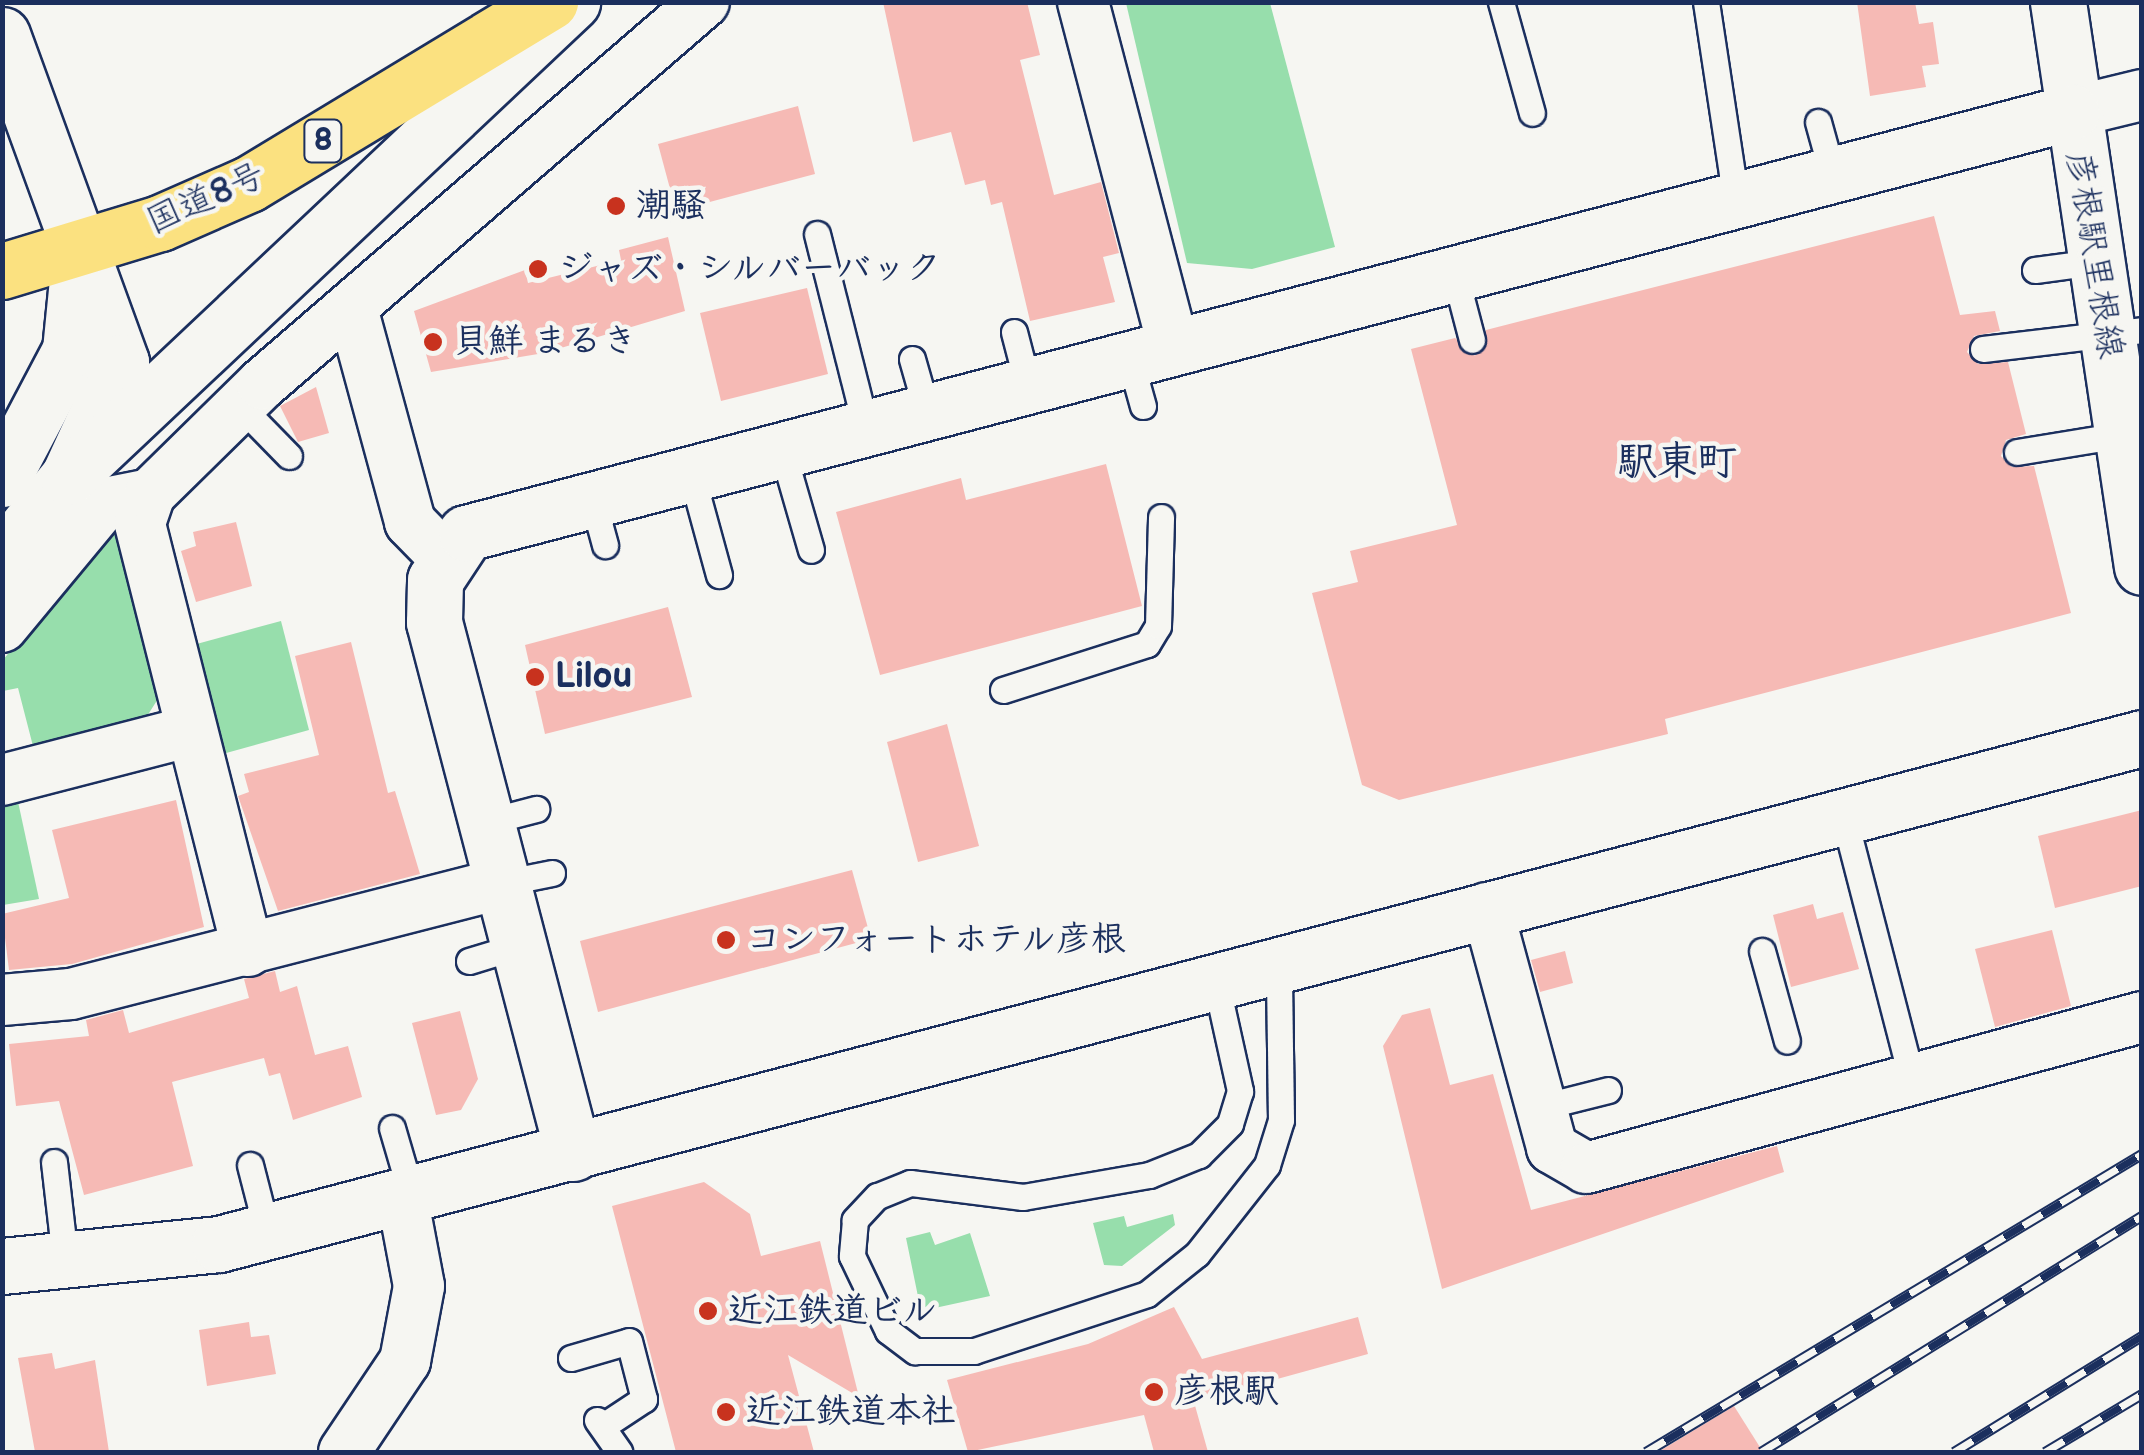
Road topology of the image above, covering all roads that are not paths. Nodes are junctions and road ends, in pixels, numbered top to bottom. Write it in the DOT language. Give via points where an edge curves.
graph roads {
  1 [pos="550,2"];
  2 [pos="572,2"];
  3 [pos="1082,2"];
  4 [pos="1501,2"];
  5 [pos="1706,2"];
  6 [pos="2058,2"];
  7 [pos="720,7"];
  8 [pos="2,35"];
  9 [pos="2142,95"];
  10 [pos="2072,112"];
  11 [pos="1532,114"];
  12 [pos="1818,122"];
  13 [pos="1833,176"];
  14 [pos="1736,201"];
  15 [pos="817,234"];
  16 [pos="80,250"];
  17 [pos="2095,262"];
  18 [pos="2034,270"];
  19 [pos="2,271"];
  20 [pos="1455,275"];
  21 [pos="352,308"];
  22 [pos="2124,331"];
  23 [pos="1472,340"];
  24 [pos="1983,349"];
  25 [pos="1149,368"];
  26 [pos="240,406"];
  27 [pos="865,424"];
  28 [pos="2128,438"];
  29 [pos="781,446"];
  30 [pos="2017,452"];
  31 [pos="288,456"];
  32 [pos="690,469"];
  33 [pos="68,478"];
  34 [pos="2,479"];
  35 [pos="150,494"];
  36 [pos="1161,517"];
  37 [pos="811,550"];
  38 [pos="444,557"];
  39 [pos="2,558"];
  40 [pos="2142,567"];
  41 [pos="719,575"];
  42 [pos="2,627"];
  43 [pos="1002,690"];
  44 [pos="188,732"];
  45 [pos="2142,738"];
  46 [pos="2,780"];
  47 [pos="1844,817"];
  48 [pos="527,878"];
  49 [pos="1487,908"];
  50 [pos="248,951"];
  51 [pos="1762,951"];
  52 [pos="1279,970"];
  53 [pos="1217,988"];
  54 [pos="2,1000"];
  55 [pos="2142,1017"];
  56 [pos="1787,1041"];
  57 [pos="1912,1079"];
  58 [pos="1608,1090"];
  59 [pos="1540,1107"];
  60 [pos="392,1128"];
  61 [pos="573,1153"];
  62 [pos="54,1162"];
  63 [pos="250,1165"];
  64 [pos="406,1194"];
  65 [pos="267,1231"];
  66 [pos="64,1259"];
  67 [pos="2,1266"];
  68 [pos="571,1358"];
  69 [pos="344,1452"];
  70 [pos="618,1452"];
  1 -- 16 [label="highway, 国道8号 / 8" via="249,184"];
  2 -- 33 [label="street"];
  3 -- 25 [label="street"];
  4 -- 11 [label="lane"];
  5 -- 14 [label="lane"];
  6 -- 10 [label="street, 彦根駅里根線"];
  7 -- 21 [label="street"];
  8 -- 16 [label="street"];
  9 -- 10 [label="street"];
  10 -- 13 [label="street"];
  10 -- 17 [label="street, 彦根駅里根線"];
  12 -- 13 [label="lane"];
  13 -- 14 [label="street"];
  14 -- 20 [label="street"];
  15 -- 27 [label="lane"];
  16 -- 19 [label="highway, 国道8号 / 8"];
  16 -- 33 [label="street" via="121,362"];
  16 -- 34 [label="street" via="70,350"];
  17 -- 18 [label="lane"];
  17 -- 22 [label="street, 彦根駅里根線"];
  20 -- 23 [label="lane"];
  20 -- 25 [label="street"];
  21 -- 26 [label="street"];
  21 -- 38 [label="street" via="402,442 410,522"];
  22 -- 24 [label="lane"];
  22 -- 28 [label="street, 彦根駅里根線"];
  25 -- 27 [label="street" via="1020,357 919,383"];
  26 -- 31 [label="lane"];
  26 -- 35 [label="street"];
  27 -- 29 [label="street"];
  28 -- 30 [label="lane"];
  28 -- 40 [label="street, 彦根駅里根線"];
  29 -- 32 [label="street"];
  29 -- 37 [label="lane"];
  32 -- 38 [label="street" via="598,520 480,527"];
  32 -- 41 [label="lane"];
  33 -- 39 [label="street"];
  35 -- 42 [label="street" via="106,503"];
  35 -- 44 [label="street" via="140,523"];
  36 -- 43 [label="lane" via="1158,626 1146,644"];
  38 -- 48 [label="street" via="434,622 511,815"];
  44 -- 46 [label="street"];
  44 -- 50 [label="street"];
  45 -- 47 [label="street"];
  47 -- 49 [label="street"];
  47 -- 57 [label="lane" via="1880,920 1904,1013"];
  48 -- 50 [label="street"];
  48 -- 61 [label="street" via="494,953"];
  49 -- 52 [label="street"];
  49 -- 59 [label="street" via="1506,1017"];
  50 -- 54 [label="street" via="71,994"];
  51 -- 56 [label="lane"];
  52 -- 53 [label="street"];
  52 -- 53 [label="lane" via="1281,1120 1258,1178 1197,1254 1146,1294 974,1351 915,1351 888,1331 852,1256 855,1220 877,1196 910,1184 1023,1197 1148,1175 1199,1155 1230,1124 1240,1090"];
  53 -- 61 [label="street"];
  55 -- 57 [label="street"];
  57 -- 59 [label="street" via="1862,1084 1586,1168 1552,1148"];
  58 -- 59 [label="lane"];
  60 -- 64 [label="lane"];
  61 -- 64 [label="street"];
  62 -- 66 [label="lane"];
  63 -- 65 [label="lane"];
  64 -- 65 [label="street"];
  64 -- 69 [label="street" via="419,1286 396,1358"];
  65 -- 66 [label="street"];
  66 -- 67 [label="street"];
  68 -- 70 [label="lane" via="628,1342 644,1399 600,1423"];
}
